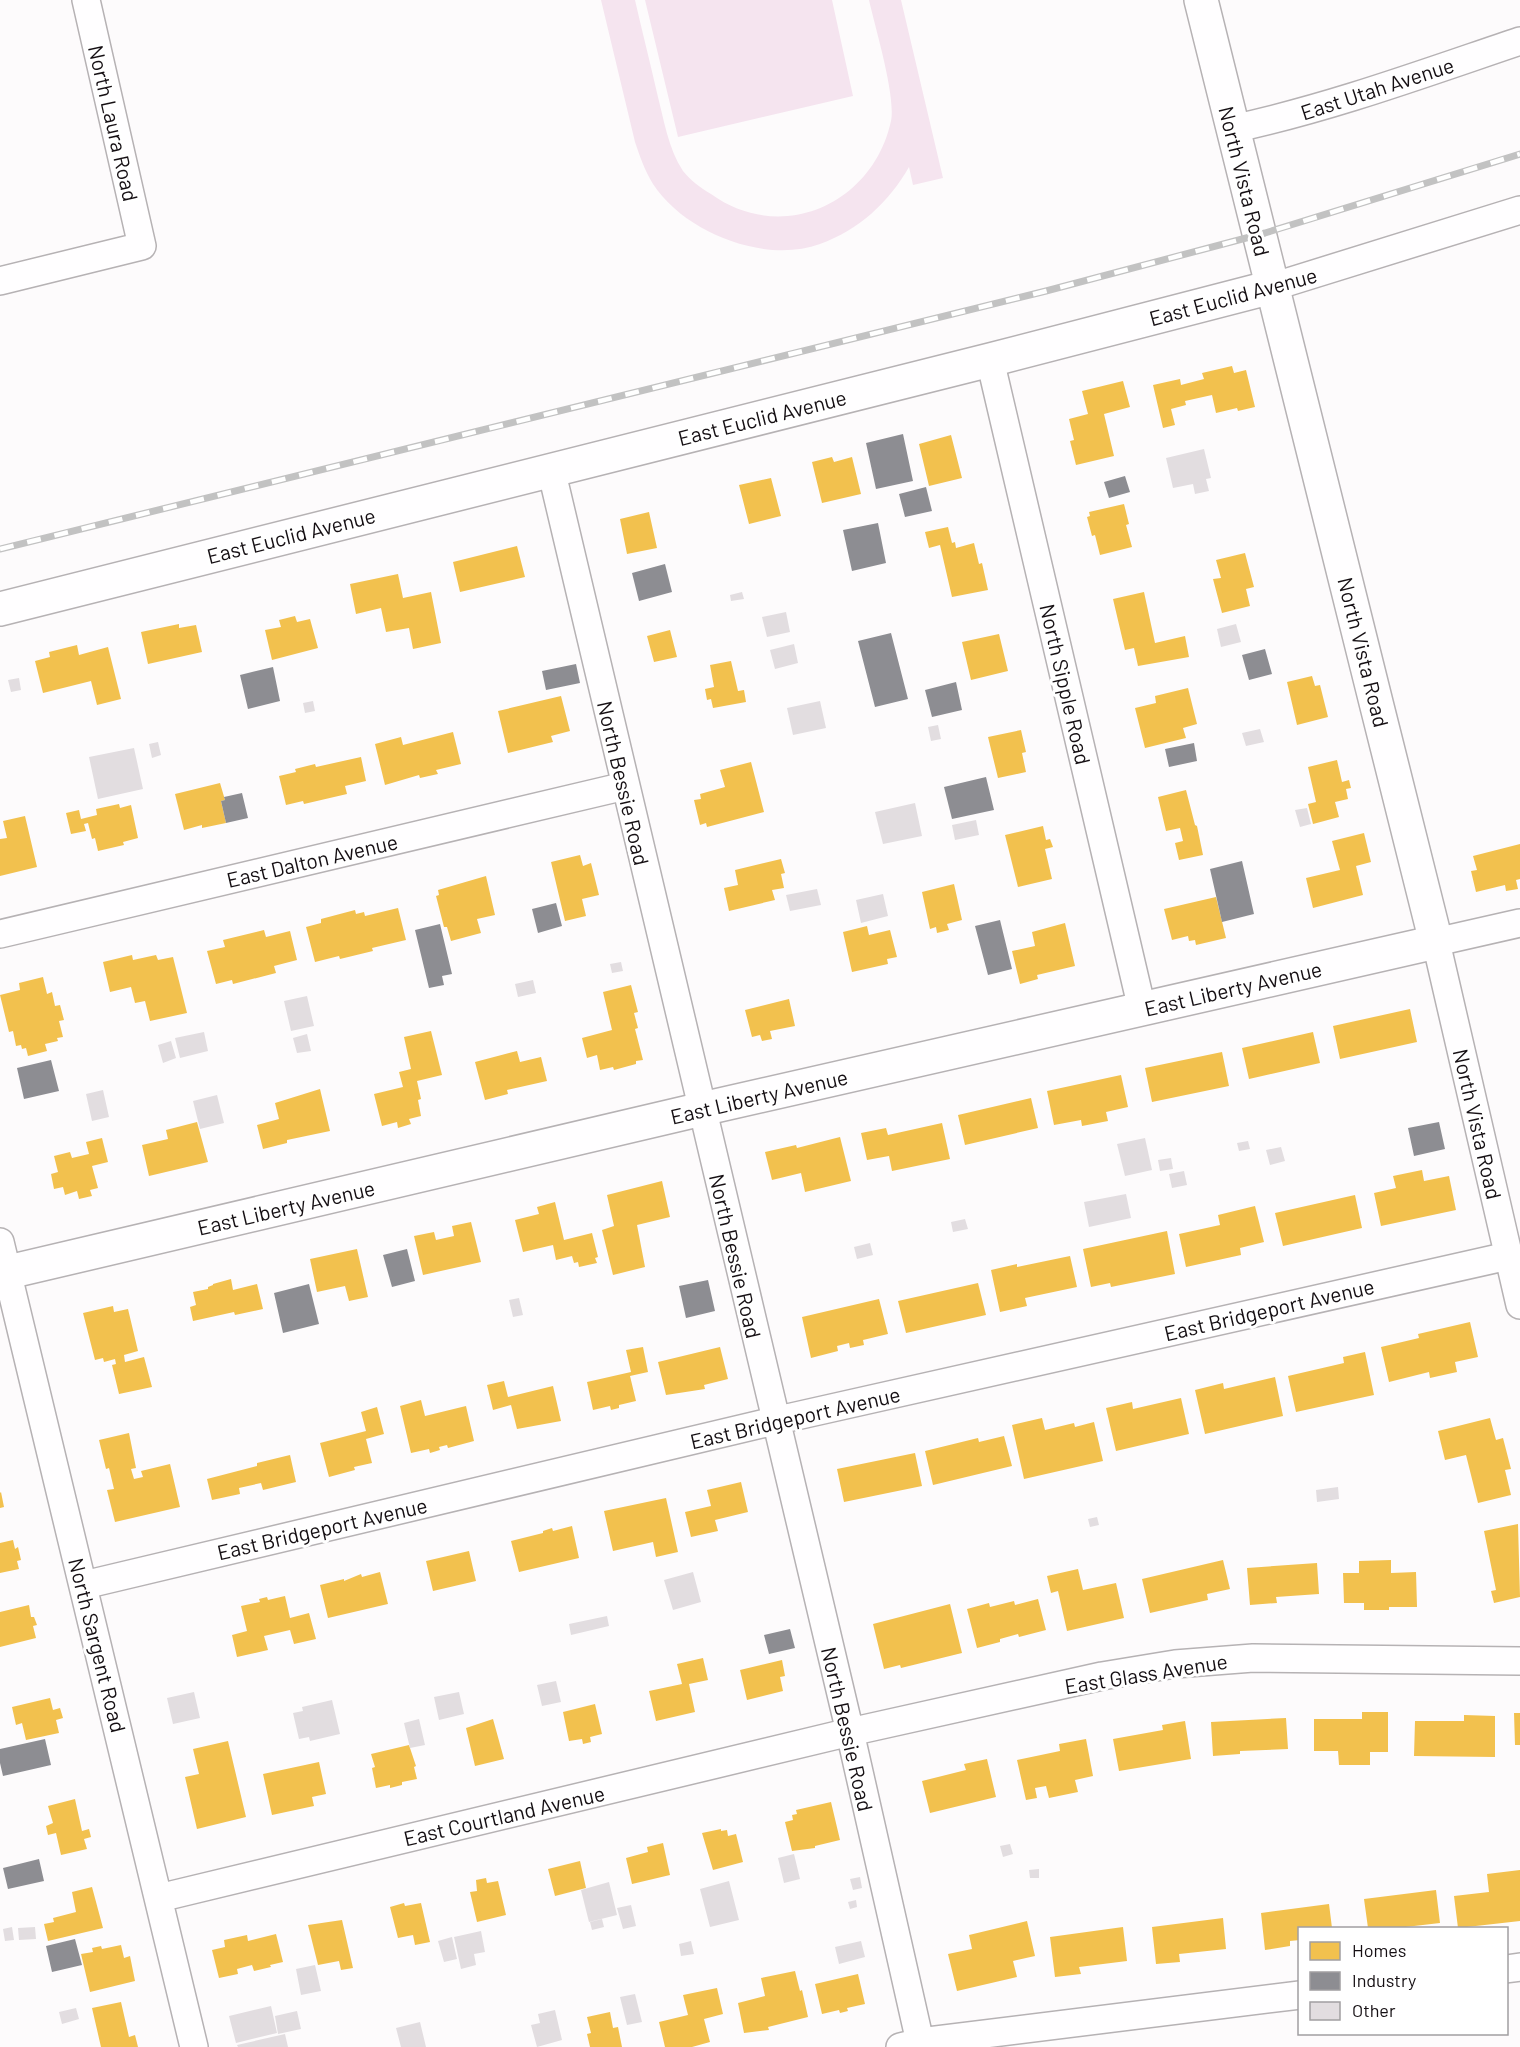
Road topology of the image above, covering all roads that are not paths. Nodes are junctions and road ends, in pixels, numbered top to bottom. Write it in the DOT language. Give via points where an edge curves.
graph roads {
  1 [pos="86,0"];
  2 [pos="1201,0"];
  3 [pos="1520,41"];
  4 [pos="1232,129"];
  5 [pos="1520,210"];
  6 [pos="0,281"];
  7 [pos="1272,287"];
  8 [pos="990,360"];
  9 [pos="551,470"];
  10 [pos="0,609"];
  11 [pos="625,786"];
  12 [pos="1520,923"];
  13 [pos="0,934"];
  14 [pos="1436,942"];
  15 [pos="1142,1009"];
  16 [pos="702,1109"];
  17 [pos="1508,1256"];
  18 [pos="2,1263"];
  19 [pos="1520,1305"];
  20 [pos="774,1421"];
  21 [pos="84,1585"];
  22 [pos="1520,1661"];
  23 [pos="850,1732"];
  24 [pos="159,1898"];
  25 [pos="1298,1995"];
  26 [pos="910,2045"];
  27 [pos="195,2047"];
  1 -- 6 [label="street, North Laura Road" via="142,246"];
  2 -- 4 [label="street, North Vista Road"];
  3 -- 4 [label="street, East Utah Avenue" via="1375,90"];
  4 -- 7 [label="street, North Vista Road"];
  5 -- 7 [label="street, East Euclid Avenue"];
  7 -- 8 [label="street, East Euclid Avenue"];
  7 -- 14 [label="street, North Vista Road"];
  8 -- 9 [label="street, East Euclid Avenue"];
  8 -- 15 [label="street, North Sipple Road"];
  9 -- 10 [label="street, East Euclid Avenue"];
  9 -- 11 [label="street, North Bessie Road"];
  11 -- 13 [label="street, East Dalton Avenue"];
  11 -- 16 [label="street, North Bessie Road"];
  12 -- 14 [label="street, East Liberty Avenue"];
  14 -- 15 [label="street, East Liberty Avenue"];
  14 -- 17 [label="street, North Vista Road"];
  15 -- 16 [label="street, East Liberty Avenue"];
  16 -- 18 [label="street, East Liberty Avenue"];
  16 -- 20 [label="street, North Bessie Road"];
  17 -- 19 [label="street, North Vista Road"];
  17 -- 20 [label="street, East Bridgeport Avenue"];
  18 -- 21 [label="street, North Sargent Road"];
  20 -- 21 [label="street, East Bridgeport Avenue"];
  20 -- 23 [label="street, North Bessie Road"];
  21 -- 24 [label="street, North Sargent Road"];
  22 -- 23 [label="street, East Glass Avenue" via="1253,1658 1175,1664 1102,1676"];
  23 -- 24 [label="street, East Courtland Avenue"];
  23 -- 26 [label="street, North Bessie Road"];
  24 -- 27 [label="street, North Sargent Road"];
  25 -- 26 [label="street"];
}
